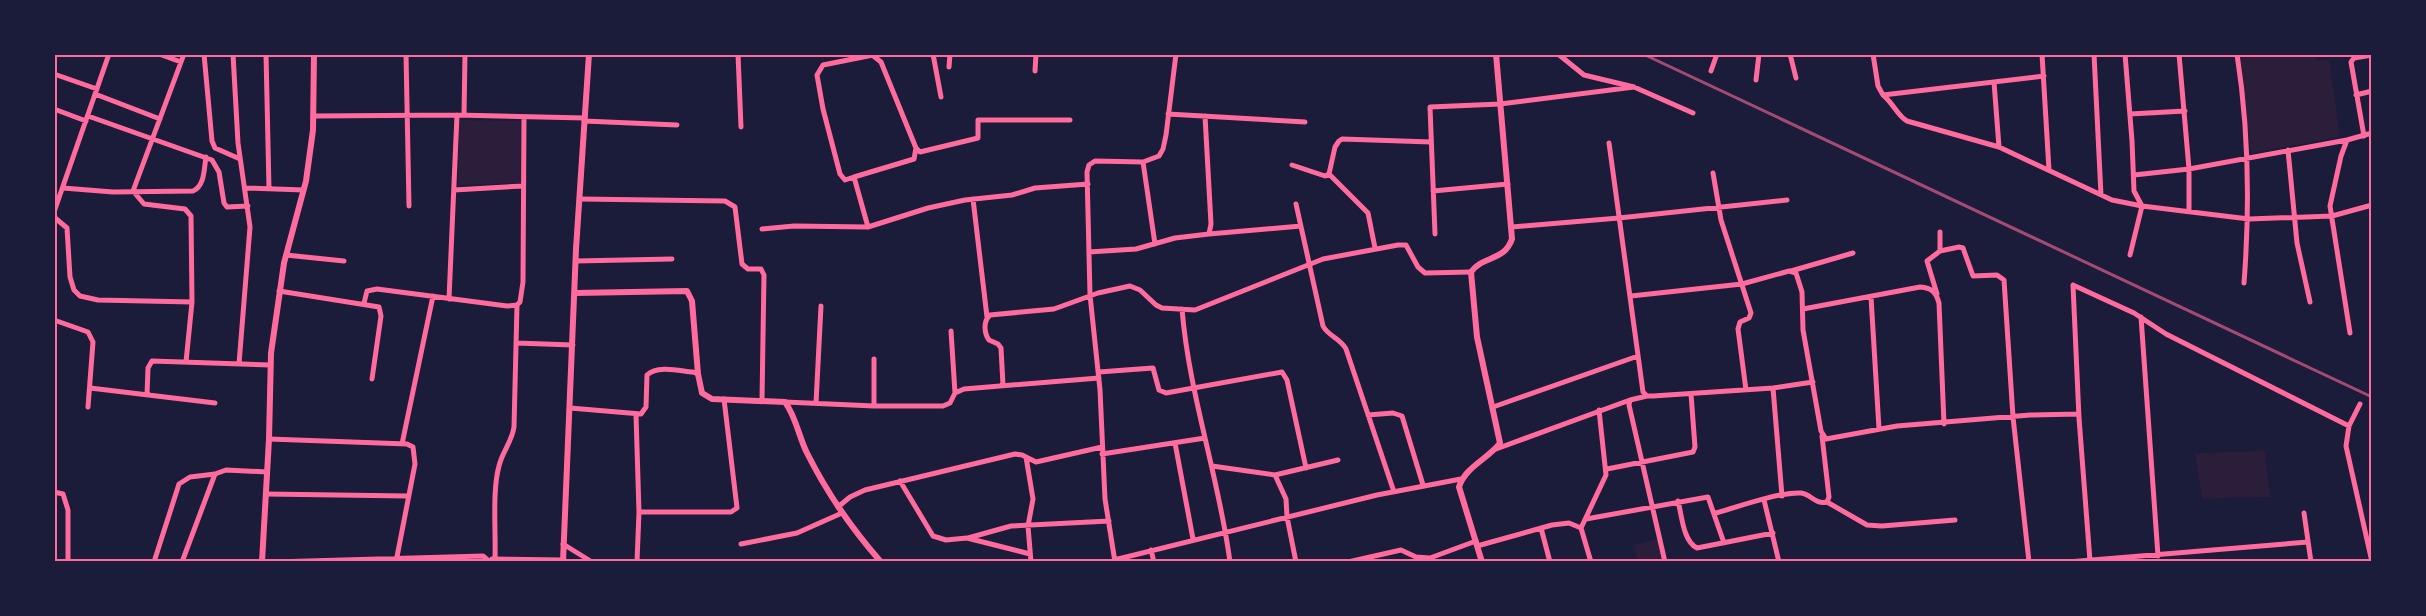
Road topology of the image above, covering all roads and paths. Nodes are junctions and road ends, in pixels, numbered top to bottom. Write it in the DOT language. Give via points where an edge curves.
graph roads {
  1 [pos="108,54"];
  2 [pos="159,54"];
  3 [pos="184,54"];
  4 [pos="204,54"];
  5 [pos="233,54"];
  6 [pos="266,54"];
  7 [pos="314,54"];
  8 [pos="406,54"];
  9 [pos="465,54"];
  10 [pos="589,54"];
  11 [pos="738,54"];
  12 [pos="933,54"];
  13 [pos="950,54"];
  14 [pos="1036,54"];
  15 [pos="1176,54"];
  16 [pos="1496,54"];
  17 [pos="1558,54"];
  18 [pos="1717,54"];
  19 [pos="1759,54"];
  20 [pos="1790,54"];
  21 [pos="1874,54"];
  22 [pos="2042,54"];
  23 [pos="2094,54"];
  24 [pos="2125,54"];
  25 [pos="2179,54"];
  26 [pos="2237,54"];
  27 [pos="872,55"];
  28 [pos="2372,55"];
  29 [pos="181,62"];
  30 [pos="949,67"];
  31 [pos="1035,71"];
  32 [pos="1711,71"];
  33 [pos="54,74"];
  34 [pos="2044,76"];
  35 [pos="1796,78"];
  36 [pos="1756,80"];
  37 [pos="1994,82"];
  38 [pos="1634,87"];
  39 [pos="96,91"];
  40 [pos="2372,91"];
  41 [pos="1883,95"];
  42 [pos="2356,95"];
  43 [pos="941,97"];
  44 [pos="1500,104"];
  45 [pos="54,109"];
  46 [pos="2185,111"];
  47 [pos="1693,113"];
  48 [pos="1168,114"];
  49 [pos="2130,114"];
  50 [pos="407,115"];
  51 [pos="461,115"];
  52 [pos="313,116"];
  53 [pos="1205,116"];
  54 [pos="524,117"];
  55 [pos="160,118"];
  56 [pos="87,119"];
  57 [pos="585,120"];
  58 [pos="1070,120"];
  59 [pos="1305,122"];
  60 [pos="677,125"];
  61 [pos="741,127"];
  62 [pos="2372,134"];
  63 [pos="2364,136"];
  64 [pos="153,138"];
  65 [pos="2347,140"];
  66 [pos="1431,142"];
  67 [pos="1609,144"];
  68 [pos="1999,147"];
  69 [pos="916,148"];
  70 [pos="2288,150"];
  71 [pos="206,157"];
  72 [pos="240,159"];
  73 [pos="2248,159"];
  74 [pos="1143,162"];
  75 [pos="1292,165"];
  76 [pos="2189,169"];
  77 [pos="2049,170"];
  78 [pos="1713,173"];
  79 [pos="1329,174"];
  80 [pos="2134,175"];
  81 [pos="854,177"];
  82 [pos="1088,184"];
  83 [pos="1508,184"];
  84 [pos="524,186"];
  85 [pos="63,188"];
  86 [pos="246,188"];
  87 [pos="269,189"];
  88 [pos="304,190"];
  89 [pos="454,190"];
  90 [pos="1432,191"];
  91 [pos="133,192"];
  92 [pos="2101,195"];
  93 [pos="580,199"];
  94 [pos="973,199"];
  95 [pos="1787,200"];
  96 [pos="1296,204"];
  97 [pos="2372,205"];
  98 [pos="248,206"];
  99 [pos="409,206"];
  100 [pos="2142,206"];
  101 [pos="1718,207"];
  102 [pos="2189,211"];
  103 [pos="54,212"];
  104 [pos="2294,216"];
  105 [pos="2332,216"];
  106 [pos="54,217"];
  107 [pos="1619,218"];
  108 [pos="2249,219"];
  109 [pos="1300,226"];
  110 [pos="868,227"];
  111 [pos="1512,227"];
  112 [pos="762,229"];
  113 [pos="1940,232"];
  114 [pos="1209,234"];
  115 [pos="1435,234"];
  116 [pos="1155,244"];
  117 [pos="1375,248"];
  118 [pos="1940,250"];
  119 [pos="1089,252"];
  120 [pos="1853,253"];
  121 [pos="286,255"];
  122 [pos="2130,255"];
  123 [pos="672,259"];
  124 [pos="344,261"];
  125 [pos="576,261"];
  126 [pos="1308,264"];
  127 [pos="1789,271"];
  128 [pos="1471,272"];
  129 [pos="2244,283"];
  130 [pos="1742,284"];
  131 [pos="279,291"];
  132 [pos="575,293"];
  133 [pos="1937,294"];
  134 [pos="1090,295"];
  135 [pos="433,296"];
  136 [pos="1630,296"];
  137 [pos="1870,297"];
  138 [pos="449,298"];
  139 [pos="192,302"];
  140 [pos="364,303"];
  141 [pos="2310,303"];
  142 [pos="517,305"];
  143 [pos="821,306"];
  144 [pos="1182,309"];
  145 [pos="1803,309"];
  146 [pos="987,317"];
  147 [pos="2141,317"];
  148 [pos="54,320"];
  149 [pos="951,330"];
  150 [pos="2350,333"];
  151 [pos="516,344"];
  152 [pos="573,345"];
  153 [pos="1638,356"];
  154 [pos="874,359"];
  155 [pos="186,362"];
  156 [pos="239,363"];
  157 [pos="270,365"];
  158 [pos="698,375"];
  159 [pos="1099,375"];
  160 [pos="372,379"];
  161 [pos="1813,382"];
  162 [pos="1003,385"];
  163 [pos="1193,387"];
  164 [pos="90,388"];
  165 [pos="1773,388"];
  166 [pos="1746,390"];
  167 [pos="955,393"];
  168 [pos="1691,394"];
  169 [pos="147,395"];
  170 [pos="1647,396"];
  171 [pos="724,399"];
  172 [pos="762,400"];
  173 [pos="1630,400"];
  174 [pos="785,402"];
  175 [pos="215,403"];
  176 [pos="816,403"];
  177 [pos="2360,404"];
  178 [pos="873,406"];
  179 [pos="88,407"];
  180 [pos="1493,407"];
  181 [pos="570,408"];
  182 [pos="1599,410"];
  183 [pos="2079,414"];
  184 [pos="636,415"];
  185 [pos="1368,415"];
  186 [pos="2013,417"];
  187 [pos="1944,424"];
  188 [pos="2349,426"];
  189 [pos="1879,429"];
  190 [pos="1822,436"];
  191 [pos="1205,438"];
  192 [pos="269,439"];
  193 [pos="1175,443"];
  194 [pos="402,444"];
  195 [pos="1496,449"];
  196 [pos="1102,451"];
  197 [pos="1026,457"];
  198 [pos="1338,460"];
  199 [pos="1642,462"];
  200 [pos="1212,466"];
  201 [pos="1305,468"];
  202 [pos="1607,469"];
  203 [pos="267,472"];
  204 [pos="215,474"];
  205 [pos="1275,475"];
  206 [pos="1461,479"];
  207 [pos="900,481"];
  208 [pos="1424,485"];
  209 [pos="54,492"];
  210 [pos="1394,492"];
  211 [pos="266,494"];
  212 [pos="408,496"];
  213 [pos="1782,496"];
  214 [pos="1764,500"];
  215 [pos="1678,501"];
  216 [pos="1827,502"];
  217 [pos="1653,507"];
  218 [pos="840,510"];
  219 [pos="639,512"];
  220 [pos="1716,513"];
  221 [pos="2304,513"];
  222 [pos="1287,517"];
  223 [pos="1586,519"];
  224 [pos="1109,520"];
  225 [pos="1955,520"];
  226 [pos="1028,526"];
  227 [pos="1541,528"];
  228 [pos="1581,528"];
  229 [pos="1226,533"];
  230 [pos="1773,533"];
  231 [pos="967,538"];
  232 [pos="1193,539"];
  233 [pos="2308,542"];
  234 [pos="1477,543"];
  235 [pos="1724,543"];
  236 [pos="564,544"];
  237 [pos="741,544"];
  238 [pos="2370,547"];
  239 [pos="1151,550"];
  240 [pos="1030,554"];
  241 [pos="2158,556"];
  242 [pos="396,560"];
  243 [pos="491,560"];
  244 [pos="2134,560"];
  245 [pos="563,561"];
  246 [pos="1114,561"];
  247 [pos="2090,561"];
  248 [pos="68,562"];
  249 [pos="154,562"];
  250 [pos="182,562"];
  251 [pos="262,562"];
  252 [pos="273,562"];
  253 [pos="592,562"];
  254 [pos="637,562"];
  255 [pos="881,562"];
  256 [pos="1031,562"];
  257 [pos="1154,562"];
  258 [pos="1230,562"];
  259 [pos="1296,562"];
  260 [pos="1348,562"];
  261 [pos="1482,562"];
  262 [pos="1550,562"];
  263 [pos="1591,562"];
  264 [pos="1665,562"];
  265 [pos="1779,562"];
  266 [pos="2029,562"];
  267 [pos="2068,562"];
  268 [pos="2312,562"];
  269 [pos="2372,562"];
  1 -- 39 [label="street"];
  2 -- 29 [label="street"];
  3 -- 29 [label="street"];
  4 -- 72 [label="street" via="212,141 215,148"];
  5 -- 72 [label="street"];
  6 -- 87 [label="street"];
  7 -- 52 [label="street"];
  8 -- 50 [label="street"];
  9 -- 51 [label="street"];
  10 -- 57 [label="street"];
  11 -- 61 [label="street"];
  12 -- 43 [label="street"];
  13 -- 30 [label="street"];
  14 -- 31 [label="street"];
  15 -- 48 [label="street"];
  16 -- 44 [label="street"];
  17 -- 38 [label="street" via="1584,75"];
  18 -- 32 [label="street"];
  19 -- 36 [label="street"];
  20 -- 35 [label="street"];
  21 -- 41 [label="street" via="1878,87"];
  22 -- 34 [label="street"];
  23 -- 92 [label="street"];
  24 -- 49 [label="street"];
  25 -- 46 [label="street"];
  26 -- 73 [label="street"];
  27 -- 69 [label="street" via="884,68"];
  27 -- 81 [label="street" via="823,65 817,75 840,174 845,180"];
  28 -- 42 [label="street" via="2351,62"];
  29 -- 55 [label="street"];
  33 -- 39 [label="street"];
  34 -- 37 [label="street"];
  34 -- 77 [label="street"];
  37 -- 41 [label="street"];
  37 -- 68 [label="street"];
  38 -- 44 [label="street"];
  38 -- 47 [label="street"];
  39 -- 55 [label="street"];
  39 -- 56 [label="street"];
  40 -- 42 [label="street"];
  41 -- 68 [label="street" via="1907,121"];
  42 -- 63 [label="street"];
  44 -- 66 [label="street" via="1430,107"];
  44 -- 83 [label="street"];
  45 -- 56 [label="street"];
  46 -- 49 [label="street"];
  46 -- 76 [label="street"];
  48 -- 53 [label="street"];
  48 -- 74 [label="street" via="1163,149 1159,156"];
  49 -- 80 [label="street"];
  50 -- 51 [label="street"];
  50 -- 52 [label="street"];
  50 -- 99 [label="street"];
  51 -- 54 [label="street"];
  51 -- 89 [label="street"];
  52 -- 88 [label="street"];
  53 -- 59 [label="street"];
  53 -- 114 [label="street"];
  54 -- 57 [label="street"];
  54 -- 84 [label="street"];
  55 -- 64 [label="street"];
  56 -- 64 [label="street"];
  56 -- 85 [label="street"];
  57 -- 60 [label="street"];
  57 -- 93 [label="street"];
  58 -- 69 [label="street" via="978,120 978,138 920,152"];
  62 -- 63 [label="street"];
  63 -- 65 [label="street"];
  64 -- 71 [label="street"];
  64 -- 91 [label="street"];
  65 -- 70 [label="street"];
  65 -- 105 [label="street" via="2331,197"];
  66 -- 79 [label="street" via="1342,139 1335,147"];
  66 -- 90 [label="street"];
  67 -- 107 [label="street"];
  68 -- 77 [label="street"];
  69 -- 81 [label="street" via="914,159"];
  70 -- 73 [label="street"];
  70 -- 104 [label="street"];
  71 -- 91 [label="street" via="198,189"];
  71 -- 98 [label="street" via="216,164 227,207"];
  72 -- 86 [label="street"];
  73 -- 76 [label="street"];
  73 -- 108 [label="street"];
  74 -- 82 [label="street" via="1095,161 1089,165"];
  74 -- 116 [label="street"];
  75 -- 79 [label="street"];
  76 -- 80 [label="street"];
  76 -- 102 [label="street"];
  77 -- 92 [label="street"];
  78 -- 101 [label="street"];
  79 -- 117 [label="street" via="1368,213"];
  80 -- 100 [label="street" via="2134,191"];
  81 -- 110 [label="street"];
  82 -- 94 [label="street"];
  82 -- 119 [label="street"];
  83 -- 90 [label="street"];
  83 -- 111 [label="street"];
  84 -- 89 [label="street"];
  84 -- 142 [label="street" via="523,282"];
  85 -- 91 [label="street"];
  85 -- 103 [label="street"];
  86 -- 87 [label="street"];
  86 -- 98 [label="street"];
  87 -- 88 [label="street"];
  88 -- 121 [label="street"];
  89 -- 138 [label="street"];
  90 -- 115 [label="street"];
  91 -- 139 [label="street" via="144,204 189,211"];
  92 -- 100 [label="street"];
  93 -- 125 [label="street"];
  93 -- 172 [label="street" via="725,201 735,207 742,264 744,268 761,269 764,275"];
  94 -- 110 [label="street"];
  94 -- 146 [label="street"];
  95 -- 101 [label="street"];
  96 -- 109 [label="street"];
  97 -- 105 [label="street"];
  98 -- 156 [label="street" via="250,243"];
  100 -- 102 [label="street"];
  100 -- 122 [label="street"];
  101 -- 107 [label="street"];
  101 -- 130 [label="street"];
  102 -- 108 [label="street"];
  104 -- 105 [label="street"];
  104 -- 108 [label="street"];
  104 -- 141 [label="street"];
  105 -- 150 [label="street"];
  106 -- 139 [label="street" via="67,228 70,277 80,296 98,300"];
  107 -- 111 [label="street"];
  107 -- 136 [label="street"];
  108 -- 129 [label="street"];
  109 -- 114 [label="street"];
  109 -- 126 [label="street"];
  110 -- 112 [label="street"];
  111 -- 128 [label="street" via="1508,249"];
  113 -- 118 [label="street"];
  114 -- 116 [label="street"];
  116 -- 119 [label="street"];
  117 -- 126 [label="street"];
  117 -- 128 [label="street" via="1406,245 1425,273"];
  118 -- 133 [label="street" via="1927,261"];
  118 -- 186 [label="street" via="1959,247 1973,276 1997,275 2004,280"];
  119 -- 134 [label="street"];
  120 -- 127 [label="street"];
  121 -- 124 [label="street"];
  121 -- 131 [label="street"];
  123 -- 125 [label="street"];
  125 -- 132 [label="street"];
  126 -- 144 [label="street" via="1211,305"];
  126 -- 185 [label="street" via="1323,326 1346,349"];
  127 -- 130 [label="street"];
  127 -- 145 [label="street" via="1796,273"];
  128 -- 180 [label="street" via="1477,337"];
  130 -- 136 [label="street"];
  130 -- 166 [label="street" via="1751,313 1738,329"];
  131 -- 140 [label="street"];
  131 -- 157 [label="street"];
  132 -- 152 [label="street"];
  132 -- 158 [label="street" via="687,291 692,302"];
  133 -- 137 [label="street" via="1920,287"];
  133 -- 187 [label="street"];
  134 -- 144 [label="street" via="1130,286 1156,305"];
  134 -- 146 [label="street" via="1054,309"];
  134 -- 159 [label="street"];
  135 -- 138 [label="street"];
  135 -- 140 [label="street" via="371,289"];
  135 -- 194 [label="street"];
  136 -- 153 [label="street"];
  137 -- 145 [label="street"];
  137 -- 189 [label="street"];
  138 -- 142 [label="street"];
  139 -- 155 [label="street"];
  140 -- 160 [label="street" via="381,310"];
  142 -- 151 [label="street"];
  143 -- 176 [label="street"];
  144 -- 163 [label="street"];
  145 -- 161 [label="street"];
  146 -- 162 [label="street" via="987,338 1000,348"];
  147 -- 183 [label="street" via="2073,285"];
  147 -- 188 [label="street" via="2219,362"];
  147 -- 241 [label="street"];
  148 -- 164 [label="street" via="90,336"];
  149 -- 167 [label="street"];
  151 -- 152 [label="street"];
  151 -- 243 [label="street" via="514,427 497,475"];
  152 -- 181 [label="street"];
  153 -- 170 [label="street" via="1641,386"];
  153 -- 180 [label="street"];
  154 -- 178 [label="street"];
  155 -- 156 [label="street"];
  155 -- 169 [label="street" via="152,361"];
  156 -- 157 [label="street"];
  157 -- 192 [label="street"];
  158 -- 171 [label="street" via="702,393"];
  158 -- 184 [label="street" via="658,369 650,372 646,407"];
  159 -- 162 [label="street"];
  159 -- 163 [label="street" via="1149,367 1155,371 1162,393"];
  159 -- 196 [label="street"];
  161 -- 165 [label="street"];
  161 -- 190 [label="street"];
  162 -- 167 [label="street"];
  163 -- 191 [label="street"];
  163 -- 201 [label="street" via="1282,372"];
  164 -- 169 [label="street"];
  164 -- 179 [label="street"];
  165 -- 166 [label="street"];
  165 -- 213 [label="street"];
  166 -- 168 [label="street"];
  167 -- 178 [label="street" via="948,405"];
  168 -- 170 [label="street"];
  168 -- 199 [label="street" via="1693,452"];
  169 -- 175 [label="street"];
  170 -- 173 [label="street"];
  171 -- 172 [label="street"];
  171 -- 219 [label="street" via="737,508 731,512"];
  172 -- 174 [label="street"];
  173 -- 182 [label="street"];
  173 -- 199 [label="street"];
  174 -- 176 [label="street"];
  174 -- 218 [label="street" via="806,451"];
  176 -- 178 [label="street"];
  177 -- 188 [label="street"];
  180 -- 195 [label="street" via="1500,443"];
  181 -- 184 [label="street"];
  181 -- 236 [label="street"];
  182 -- 195 [label="street"];
  182 -- 202 [label="street"];
  183 -- 186 [label="street"];
  183 -- 247 [label="street"];
  184 -- 219 [label="street"];
  185 -- 208 [label="street" via="1402,416"];
  185 -- 210 [label="street"];
  186 -- 187 [label="street"];
  186 -- 266 [label="street"];
  187 -- 189 [label="street"];
  188 -- 238 [label="street" via="2346,446"];
  189 -- 190 [label="street" via="1830,439"];
  190 -- 216 [label="street"];
  191 -- 193 [label="street"];
  191 -- 200 [label="street"];
  192 -- 194 [label="street"];
  192 -- 203 [label="street"];
  193 -- 196 [label="street"];
  193 -- 232 [label="street"];
  194 -- 212 [label="street" via="413,447 414,455"];
  195 -- 206 [label="street"];
  196 -- 197 [label="street" via="1036,462"];
  196 -- 224 [label="street"];
  197 -- 207 [label="street" via="1015,454"];
  197 -- 226 [label="street" via="1033,499"];
  198 -- 201 [label="street"];
  199 -- 202 [label="street"];
  199 -- 217 [label="street"];
  200 -- 205 [label="street"];
  200 -- 229 [label="street"];
  201 -- 205 [label="street"];
  202 -- 223 [label="street"];
  203 -- 204 [label="street" via="226,470"];
  203 -- 211 [label="street"];
  204 -- 249 [label="street" via="190,477 179,484"];
  204 -- 250 [label="street"];
  205 -- 222 [label="street" via="1284,490"];
  206 -- 208 [label="street"];
  206 -- 234 [label="street" via="1460,493"];
  207 -- 218 [label="street" via="856,493"];
  207 -- 231 [label="street" via="933,536 946,540"];
  208 -- 210 [label="street"];
  209 -- 248 [label="street" via="63,494 68,510"];
  210 -- 222 [label="street"];
  211 -- 212 [label="street"];
  211 -- 251 [label="street"];
  212 -- 242 [label="street"];
  213 -- 214 [label="street"];
  213 -- 216 [label="street" via="1803,493 1818,502"];
  214 -- 220 [label="street"];
  214 -- 230 [label="street"];
  215 -- 217 [label="street"];
  215 -- 220 [label="street" via="1708,496"];
  215 -- 235 [label="street" via="1693,547"];
  216 -- 225 [label="street" via="1867,525"];
  217 -- 223 [label="street"];
  217 -- 264 [label="street"];
  218 -- 237 [label="street" via="806,531"];
  218 -- 255 [label="street"];
  219 -- 254 [label="street"];
  220 -- 235 [label="street"];
  221 -- 233 [label="street"];
  222 -- 229 [label="street"];
  222 -- 259 [label="street"];
  223 -- 228 [label="street"];
  224 -- 226 [label="street"];
  224 -- 246 [label="street"];
  226 -- 231 [label="street" via="1011,526"];
  226 -- 240 [label="street"];
  227 -- 228 [label="street" via="1569,523"];
  227 -- 234 [label="street"];
  227 -- 262 [label="street"];
  228 -- 263 [label="street"];
  229 -- 232 [label="street"];
  229 -- 258 [label="street"];
  230 -- 235 [label="street"];
  230 -- 265 [label="street"];
  231 -- 240 [label="street"];
  232 -- 239 [label="street"];
  233 -- 241 [label="street"];
  233 -- 268 [label="street"];
  234 -- 260 [label="street" via="1430,558 1401,550"];
  234 -- 261 [label="street"];
  236 -- 245 [label="street"];
  236 -- 253 [label="street"];
  238 -- 269 [label="street"];
  239 -- 246 [label="street"];
  239 -- 257 [label="street"];
  240 -- 256 [label="street"];
  241 -- 244 [label="street"];
  242 -- 243 [label="street" via="483,556"];
  242 -- 252 [label="street"];
  243 -- 245 [label="street"];
  244 -- 247 [label="street"];
  247 -- 267 [label="street"];
}
